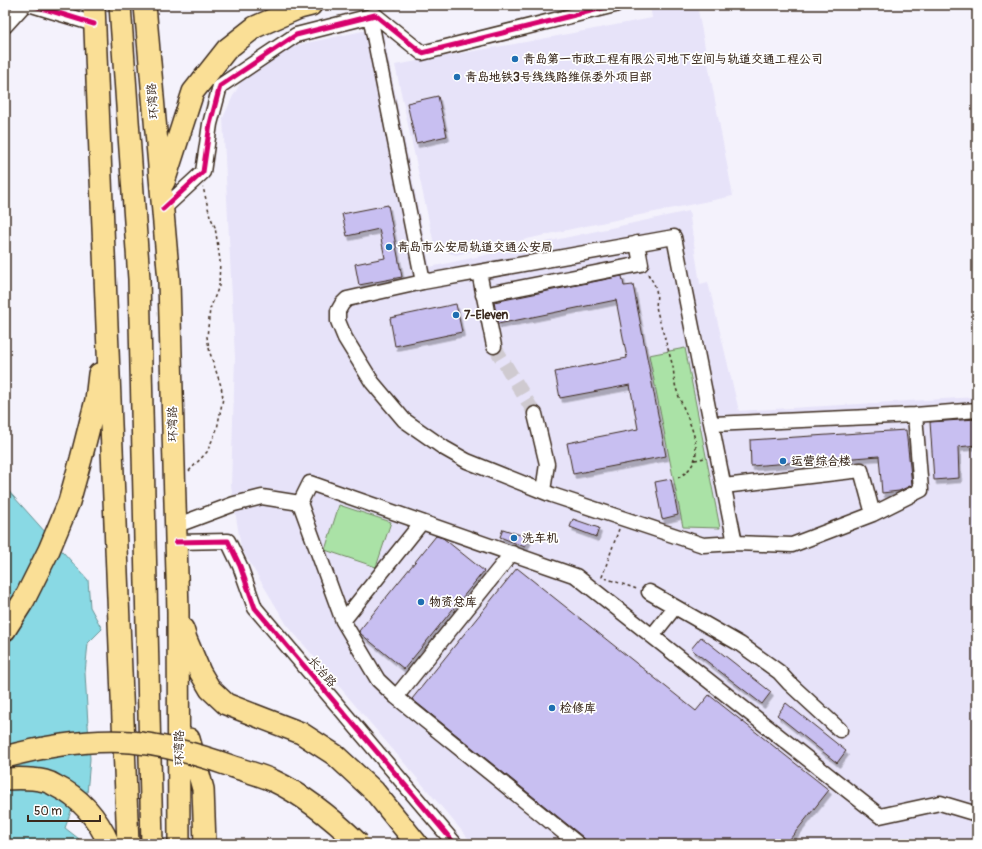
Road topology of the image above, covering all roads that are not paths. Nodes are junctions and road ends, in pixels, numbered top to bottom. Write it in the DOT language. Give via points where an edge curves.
graph roads {
  1 [pos="24,5"];
  2 [pos="32,5"];
  3 [pos="120,5"];
  4 [pos="145,5"];
  5 [pos="311,5"];
  6 [pos="615,5"];
  7 [pos="94,14"];
  8 [pos="370,16"];
  9 [pos="5,26"];
  10 [pos="96,66"];
  11 [pos="133,188"];
  12 [pos="162,200"];
  13 [pos="637,243"];
  14 [pos="478,272"];
  15 [pos="423,282"];
  16 [pos="484,295"];
  17 [pos="107,315"];
  18 [pos="494,346"];
  19 [pos="977,410"];
  20 [pos="535,414"];
  21 [pos="915,415"];
  22 [pos="710,418"];
  23 [pos="724,486"];
  24 [pos="543,491"];
  25 [pos="300,503"];
  26 [pos="873,514"];
  27 [pos="422,522"];
  28 [pos="176,534"];
  29 [pos="736,543"];
  30 [pos="512,553"];
  31 [pos="649,592"];
  32 [pos="675,607"];
  33 [pos="178,612"];
  34 [pos="343,621"];
  35 [pos="5,630"];
  36 [pos="652,636"];
  37 [pos="396,697"];
  38 [pos="178,700"];
  39 [pos="840,730"];
  40 [pos="5,757"];
  41 [pos="5,779"];
  42 [pos="977,814"];
  43 [pos="416,843"];
  44 [pos="109,844"];
  45 [pos="128,844"];
  46 [pos="152,844"];
  47 [pos="179,844"];
  48 [pos="205,844"];
  49 [pos="359,844"];
  50 [pos="455,844"];
  51 [pos="578,844"];
  1 -- 9 [label="street"];
  2 -- 7 [label="street"];
  3 -- 11 [label="highway"];
  4 -- 12 [label="highway, 环湾路"];
  5 -- 12 [label="highway" via="256,27 227,49 194,92"];
  6 -- 8 [label="street" via="422,53 375,15"];
  7 -- 10 [label="highway"];
  8 -- 12 [label="street" via="296,35 220,86 210,124 203,172"];
  8 -- 15 [label="street"];
  10 -- 11 [label="highway"];
  10 -- 17 [label="highway"];
  11 -- 46 [label="highway" via="139,279"];
  12 -- 28 [label="highway, 环湾路" via="169,281"];
  13 -- 14 [label="street"];
  13 -- 16 [label="street" via="641,264"];
  13 -- 22 [label="street" via="674,237"];
  14 -- 15 [label="street"];
  14 -- 16 [label="street"];
  15 -- 24 [label="street" via="347,299 338,311 338,321 345,338 372,382 404,420 467,462"];
  16 -- 18 [label="street"];
  17 -- 35 [label="highway" via="96,400 69,502 49,550 24,600"];
  17 -- 45 [label="highway"];
  19 -- 21 [label="street"];
  20 -- 24 [label="street" via="547,464"];
  21 -- 22 [label="street" via="713,424"];
  21 -- 26 [label="street" via="921,490"];
  22 -- 23 [label="street"];
  23 -- 26 [label="street" via="861,470"];
  23 -- 29 [label="street"];
  24 -- 29 [label="street" via="703,544"];
  25 -- 27 [label="street" via="310,483"];
  25 -- 28 [label="street" via="262,497 234,504"];
  25 -- 34 [label="street"];
  26 -- 29 [label="street" via="792,545"];
  27 -- 30 [label="street"];
  27 -- 34 [label="street"];
  28 -- 33 [label="highway, 环湾路"];
  28 -- 50 [label="street, 长治路" via="228,541 255,608"];
  30 -- 36 [label="street" via="576,576"];
  30 -- 37 [label="street"];
  31 -- 32 [label="street"];
  32 -- 36 [label="street"];
  32 -- 39 [label="street" via="740,644 779,672"];
  33 -- 38 [label="highway, 环湾路"];
  33 -- 43 [label="highway" via="186,639 210,689 226,704 301,733 336,755 374,792"];
  34 -- 37 [label="street" via="378,680"];
  36 -- 42 [label="street" via="880,816 940,802"];
  37 -- 51 [label="street"];
  38 -- 47 [label="highway, 环湾路"];
  38 -- 48 [label="highway" via="203,789"];
  40 -- 49 [label="highway, bridge" via="60,745 96,742 131,742 192,754 274,781 304,799"];
  41 -- 44 [label="highway" via="26,778 46,781 65,790 86,807"];
}
